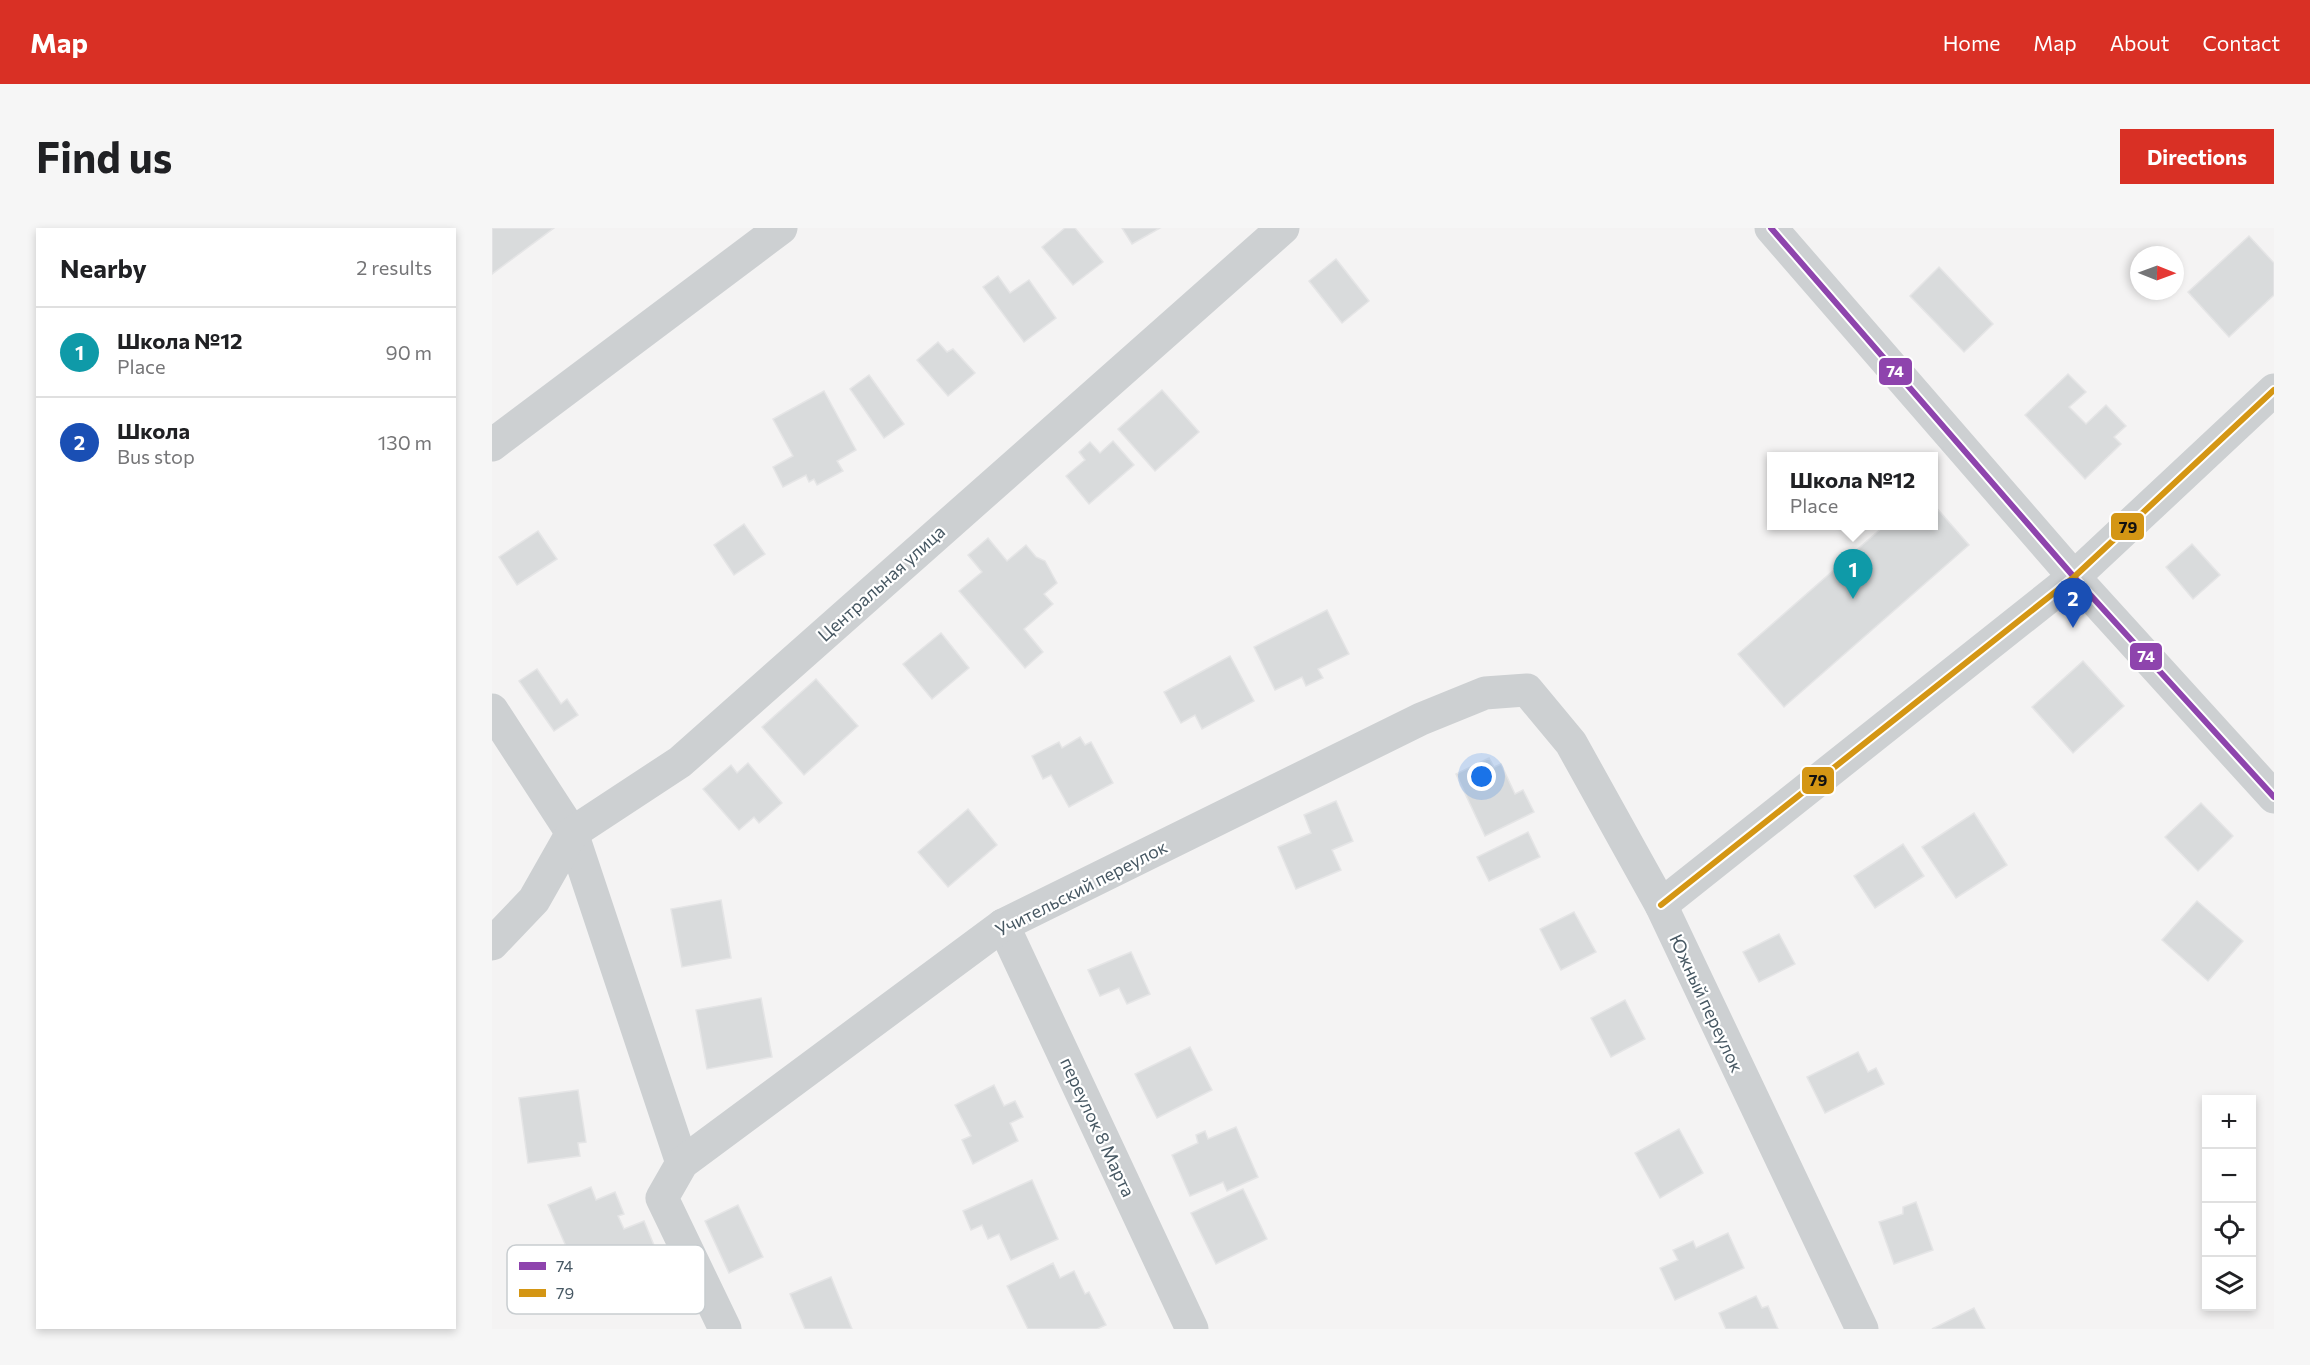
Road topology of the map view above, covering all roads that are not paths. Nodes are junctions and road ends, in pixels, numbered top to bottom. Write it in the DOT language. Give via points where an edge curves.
graph roads {
  1 [pos="781,228"];
  2 [pos="1282,228"];
  3 [pos="1771,228"];
  4 [pos="2274,390"];
  5 [pos="492,445"];
  6 [pos="2074,577"];
  7 [pos="1527,690"];
  8 [pos="492,710"];
  9 [pos="2274,797"];
  10 [pos="572,833"];
  11 [pos="1660,905"];
  12 [pos="1003,925"];
  13 [pos="492,944"];
  14 [pos="682,1163"];
  15 [pos="685,1245"];
  16 [pos="705,1287"];
  17 [pos="725,1329"];
  18 [pos="1192,1329"];
  19 [pos="1862,1329"];
  1 -- 5 [label="street"];
  2 -- 10 [label="street, Центральная улица" via="680,762"];
  3 -- 6 [label="street"];
  4 -- 6 [label="street"];
  6 -- 9 [label="street"];
  6 -- 11 [label="street"];
  7 -- 11 [label="street, Южный переулок" via="1571,743"];
  7 -- 12 [label="street, Учительский переулок" via="1485,693 1421,719"];
  8 -- 10 [label="street"];
  10 -- 13 [label="street, Центральная улица" via="534,900"];
  10 -- 14 [label="street"];
  11 -- 19 [label="street, Южный переулок"];
  12 -- 14 [label="street, Учительский переулок"];
  12 -- 18 [label="street, переулок 8 Марта"];
  14 -- 15 [label="street, Учительский переулок" via="662,1198"];
  16 -- 17 [label="street, Учительский переулок"];
}
